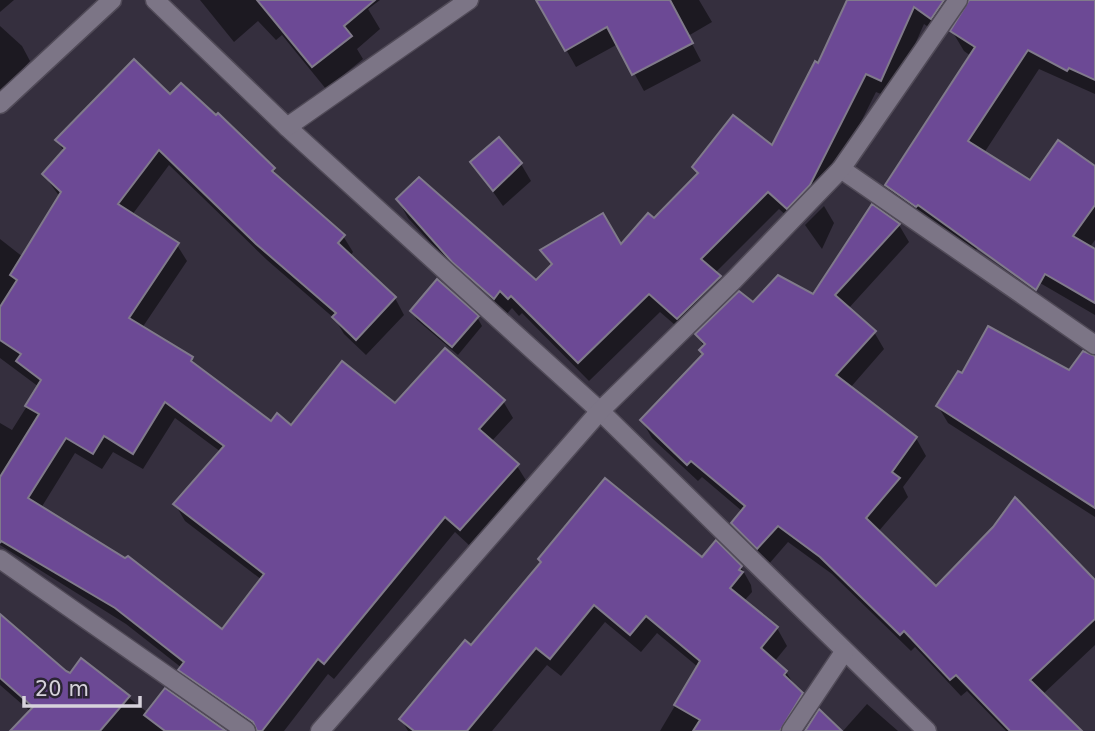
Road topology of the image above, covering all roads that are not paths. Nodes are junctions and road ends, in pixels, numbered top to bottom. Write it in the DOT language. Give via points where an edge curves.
graph roads {
  1 [pos="111,0"];
  2 [pos="155,0"];
  3 [pos="469,0"];
  4 [pos="958,0"];
  5 [pos="0,104"];
  6 [pos="288,127"];
  7 [pos="841,169"];
  8 [pos="1095,345"];
  9 [pos="600,411"];
  10 [pos="0,559"];
  11 [pos="844,652"];
  12 [pos="246,731"];
  13 [pos="320,731"];
  14 [pos="791,731"];
  15 [pos="927,731"];
  1 -- 5 [label="street"];
  2 -- 6 [label="street"];
  3 -- 6 [label="street"];
  4 -- 7 [label="street"];
  6 -- 9 [label="street"];
  7 -- 8 [label="street"];
  7 -- 9 [label="street"];
  9 -- 11 [label="street"];
  9 -- 13 [label="street"];
  10 -- 12 [label="street"];
  11 -- 14 [label="street"];
  11 -- 15 [label="street"];
}
